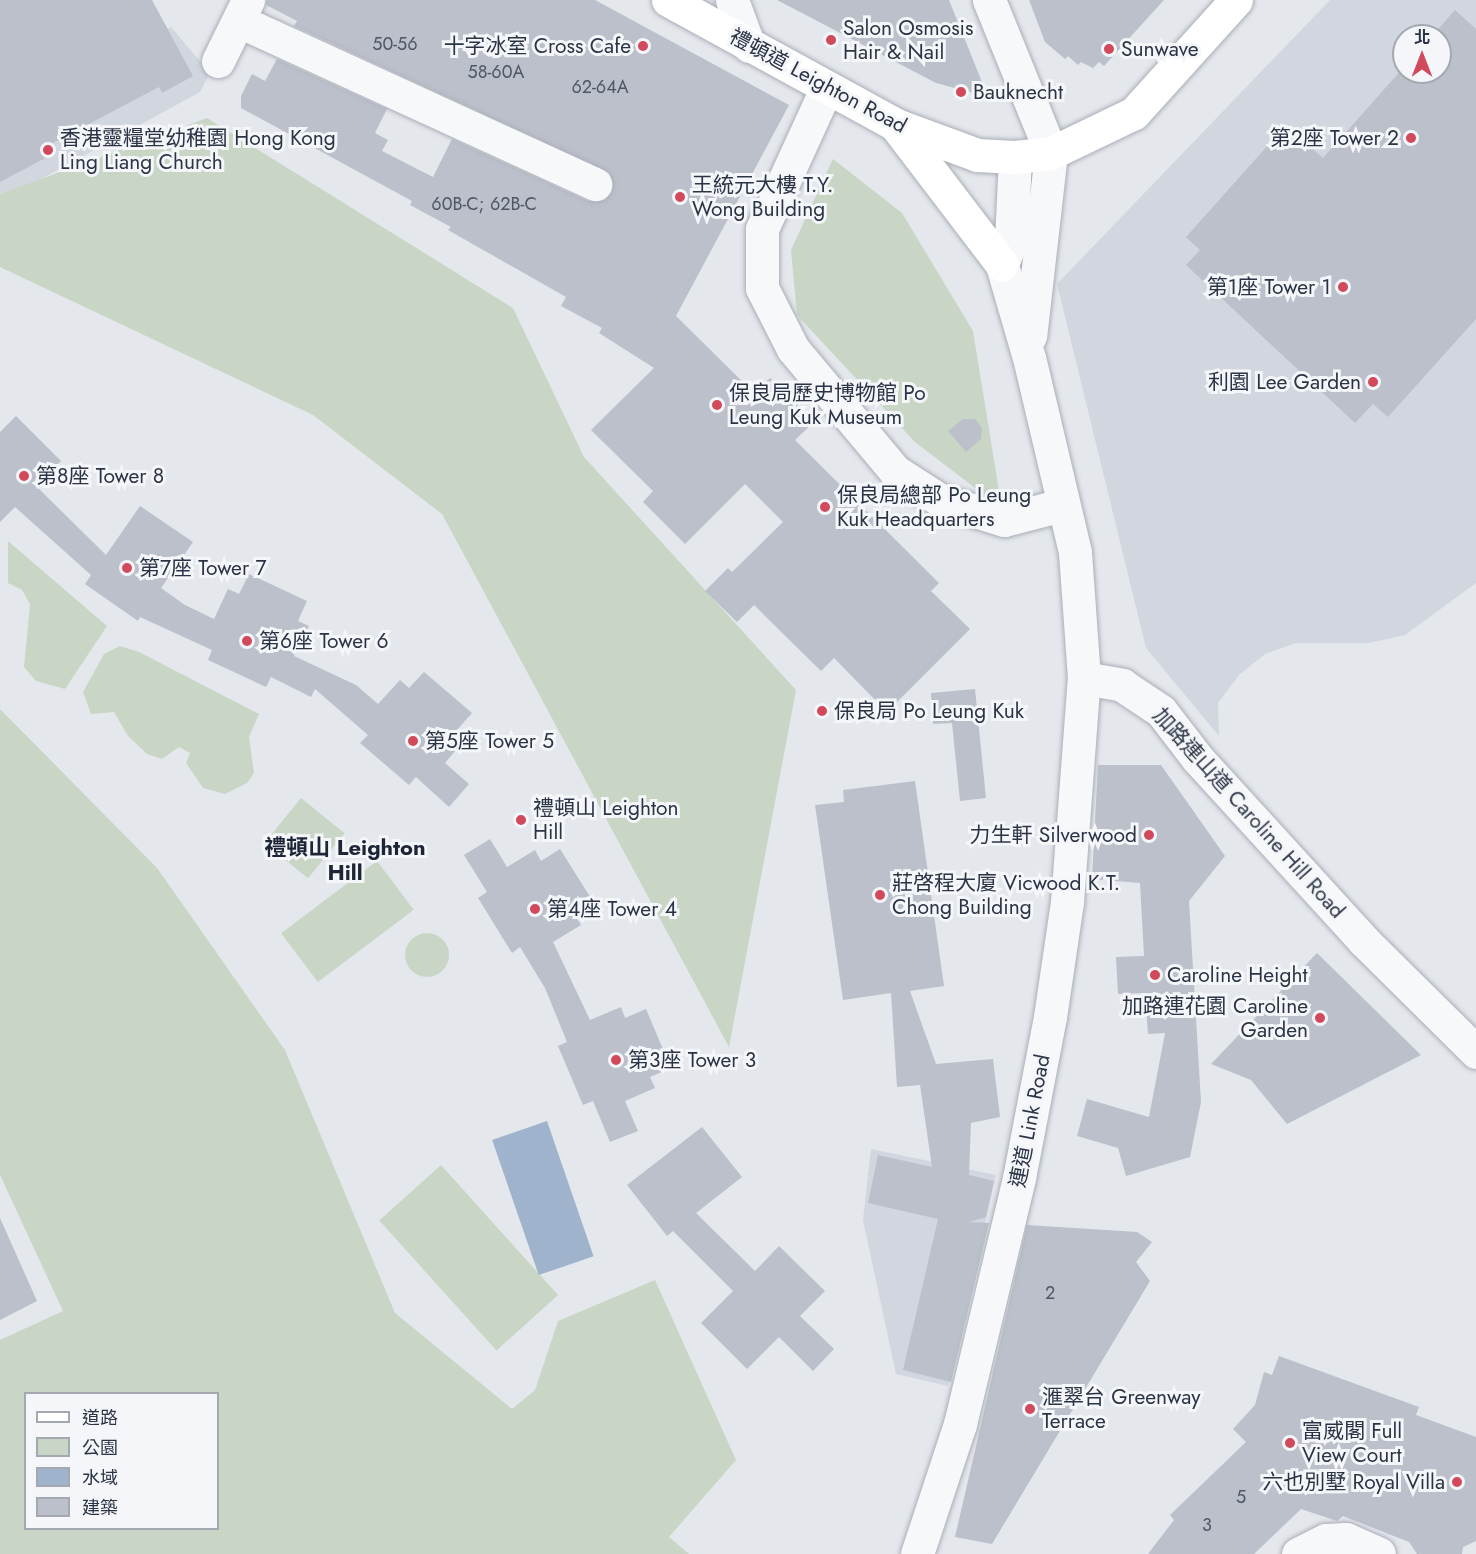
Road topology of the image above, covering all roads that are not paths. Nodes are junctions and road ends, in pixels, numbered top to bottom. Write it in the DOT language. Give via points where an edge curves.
graph roads {
  1 [pos="668,0"];
  2 [pos="732,0"];
  3 [pos="989,0"];
  4 [pos="1236,0"];
  5 [pos="243,11"];
  6 [pos="749,46"];
  7 [pos="218,61"];
  8 [pos="826,89"];
  9 [pos="896,125"];
  10 [pos="1051,153"];
  11 [pos="1015,158"];
  12 [pos="595,184"];
  13 [pos="1002,266"];
  14 [pos="1029,358"];
  15 [pos="1062,506"];
  16 [pos="1084,678"];
  17 [pos="1476,1052"];
  18 [pos="918,1554"];
  19 [pos="1298,1554"];
  20 [pos="1379,1554"];
  1 -- 6 [label="main road, 禮頓道 Leighton Road"];
  2 -- 6 [label="street"];
  3 -- 10 [label="street"];
  4 -- 10 [label="main road, 禮頓道 Leighton Road" via="1134,113"];
  5 -- 7 [label="street"];
  5 -- 12 [label="street"];
  6 -- 8 [label="main road, 禮頓道 Leighton Road"];
  8 -- 9 [label="main road, 禮頓道 Leighton Road"];
  8 -- 15 [label="street" via="762,229 762,288 793,349 895,471 940,500 1004,520"];
  9 -- 11 [label="main road, 禮頓道 Leighton Road" via="977,154"];
  9 -- 13 [label="main road"];
  10 -- 11 [label="main road, 禮頓道 Leighton Road"];
  10 -- 14 [label="street"];
  11 -- 13 [label="street" via="1011,240"];
  13 -- 14 [label="street"];
  14 -- 15 [label="street"];
  15 -- 16 [label="street" via="1082,596"];
  16 -- 17 [label="street, 加路連山道 Caroline Hill Road" via="1122,685 1161,711 1198,759 1364,941"];
  16 -- 18 [label="street, 連道 Link Road" via="1067,902 1046,1040 1019,1178 962,1413"];
  19 -- 20 [label="street" via="1326,1540 1346,1539"];
}
